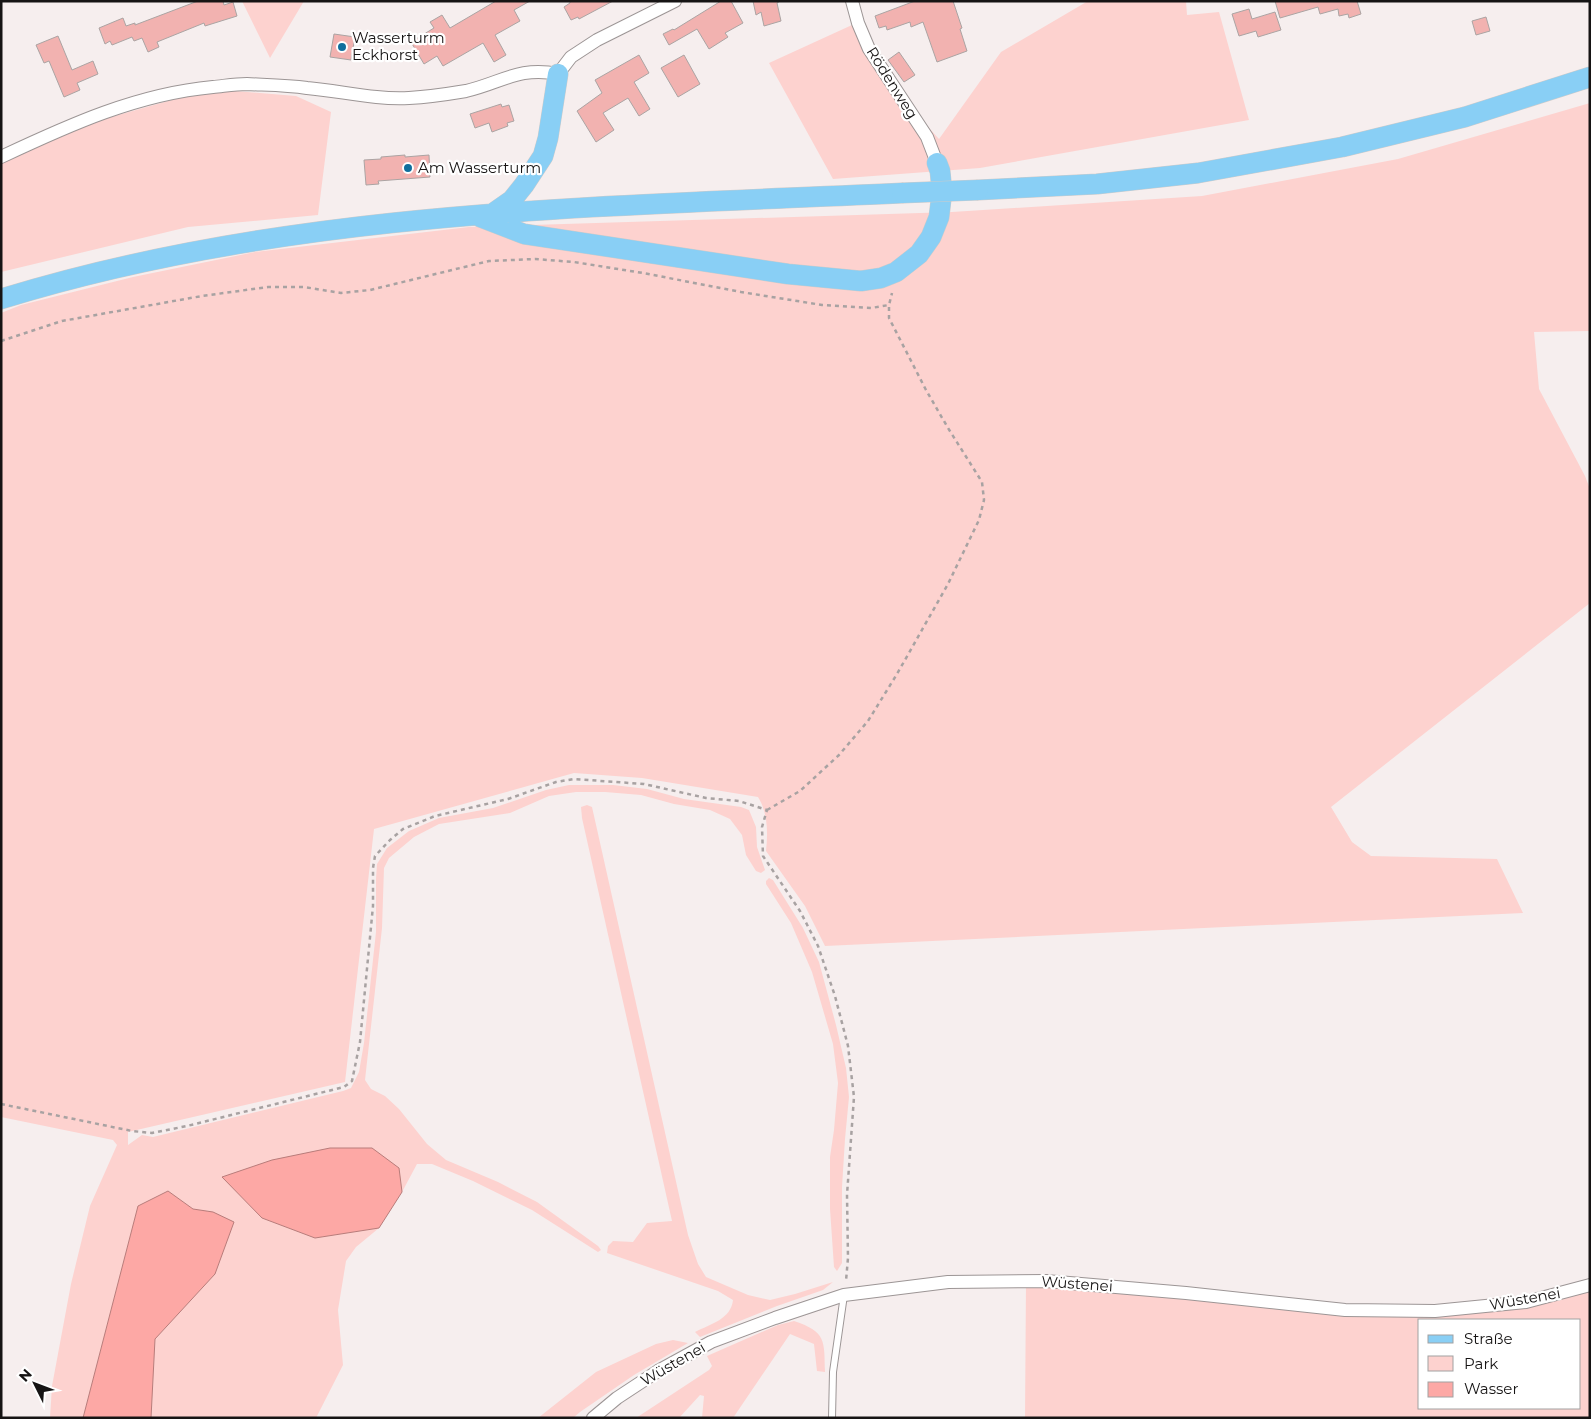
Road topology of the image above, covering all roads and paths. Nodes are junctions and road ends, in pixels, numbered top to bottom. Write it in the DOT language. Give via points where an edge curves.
graph roads {
  1 [pos="675,1"];
  2 [pos="852,1"];
  3 [pos="558,74"];
  4 [pos="1586,79"];
  5 [pos="1,157"];
  6 [pos="937,163"];
  7 [pos="484,215"];
  8 [pos="896,272"];
  9 [pos="1,299"];
  10 [pos="889,305"];
  11 [pos="1,341"];
  12 [pos="767,810"];
  13 [pos="1,1104"];
  14 [pos="1590,1286"];
  15 [pos="844,1295"];
  16 [pos="593,1418"];
  17 [pos="832,1418"];
  1 -- 3 [label="street" via="597,40 571,57"];
  2 -- 6 [label="street, Rödenweg" via="869,49 927,137"];
  3 -- 5 [label="street" via="534,71 467,90 408,98 244,84 189,89 104,111"];
  3 -- 7 [label="main road" via="543,156 512,200"];
  4 -- 7 [label="main road, bridge" via="1465,117 1342,147 1198,173 1097,184 568,208"];
  6 -- 8 [label="main road" via="942,191 939,217 931,238 919,254"];
  7 -- 8 [label="main road" via="524,234 788,274 861,281"];
  7 -- 9 [label="main road" via="245,242 140,263"];
  8 -- 10 [label="path"];
  10 -- 11 [label="path" via="871,308 822,305 644,273 535,258 489,261 341,294 304,287 268,286 202,296 62,321"];
  10 -- 12 [label="path" via="889,318 926,390 982,482 984,500 979,520 948,584 868,721 839,755 800,792"];
  12 -- 13 [label="path" via="739,801 706,798 644,784 574,779 435,816 403,830 375,856 360,1042 352,1081 344,1087 152,1133"];
  12 -- 15 [label="path" via="762,827 763,856 800,911 818,946 848,1046 854,1097"];
  14 -- 15 [label="street, Wüstenei" via="1526,1302 1435,1311 1345,1310 1046,1281 948,1282"];
  15 -- 16 [label="street, Wüstenei" via="711,1342 658,1371"];
  15 -- 17 [label="lane" via="833,1372"];
}
